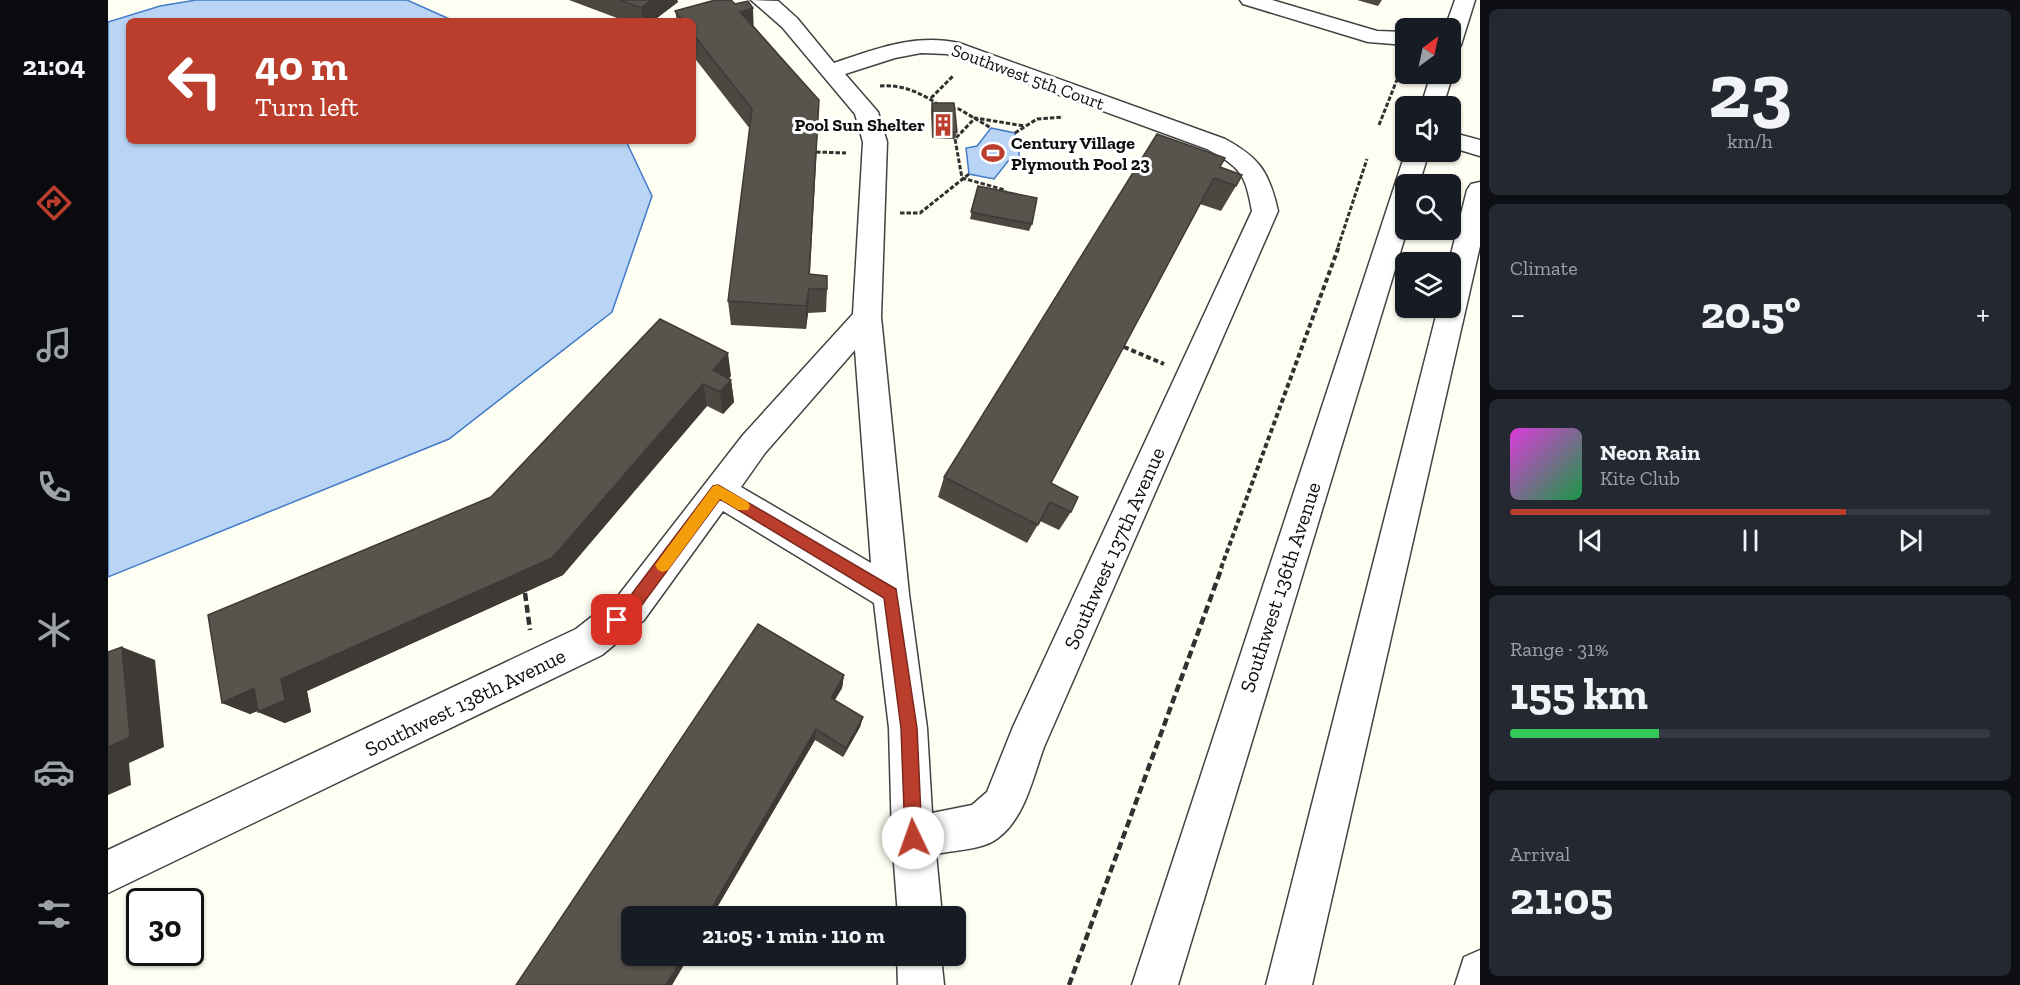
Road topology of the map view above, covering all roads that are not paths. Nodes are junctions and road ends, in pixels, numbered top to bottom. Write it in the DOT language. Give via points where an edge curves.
graph roads {
  1 [pos="761,0"];
  2 [pos="1250,0"];
  3 [pos="1465,0"];
  4 [pos="1459,18"];
  5 [pos="1395,38"];
  6 [pos="830,72"];
  7 [pos="1461,142"];
  8 [pos="1216,144"];
  9 [pos="1480,148"];
  10 [pos="1480,190"];
  11 [pos="1395,225"];
  12 [pos="867,317"];
  13 [pos="718,491"];
  14 [pos="891,594"];
  15 [pos="913,838"];
  16 [pos="108,872"];
  17 [pos="919,906"];
  18 [pos="920,966"];
  19 [pos="1480,973"];
  20 [pos="921,985"];
  21 [pos="1155,985"];
  22 [pos="1289,985"];
  23 [pos="1478,985"];
  1 -- 6 [label="street" via="774,8"];
  2 -- 5 [label="street" via="1376,37"];
  3 -- 4 [label="street"];
  6 -- 8 [label="street, Southwest 5th Court" via="905,49 936,45"];
  6 -- 12 [label="street" via="866,112 875,142"];
  7 -- 9 [label="street"];
  8 -- 15 [label="street, Southwest 137th Avenue" via="1242,158 1255,171 1265,211 1001,806 983,824"];
  10 -- 22 [label="street"];
  11 -- 21 [label="street, Southwest 136th Avenue"];
  12 -- 13 [label="street, Southwest 138th Avenue" via="754,444"];
  12 -- 14 [label="street"];
  13 -- 14 [label="street"];
  13 -- 16 [label="street, Southwest 138th Avenue" via="631,608 589,642"];
  14 -- 15 [label="street" via="909,728"];
  15 -- 17 [label="street"];
  18 -- 20 [label="street"];
  19 -- 23 [label="street"];
}
